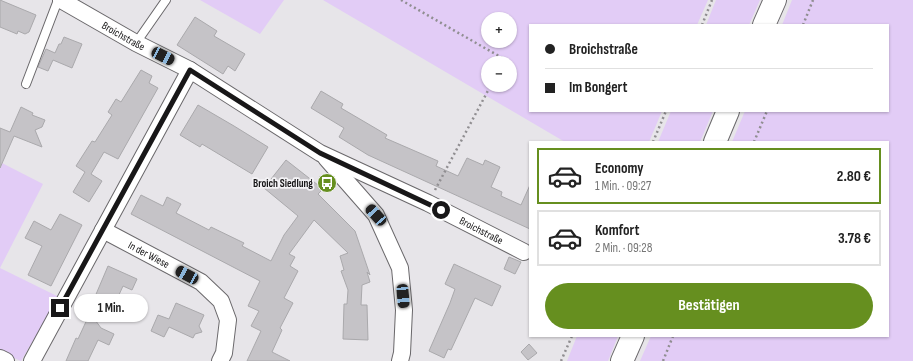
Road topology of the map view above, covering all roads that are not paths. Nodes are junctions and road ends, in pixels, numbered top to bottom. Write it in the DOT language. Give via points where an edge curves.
graph roads {
  1 [pos="60,0"];
  2 [pos="166,0"];
  3 [pos="775,0"];
  4 [pos="764,24"];
  5 [pos="136,43"];
  6 [pos="190,70"];
  7 [pos="26,84"];
  8 [pos="728,112"];
  9 [pos="715,141"];
  10 [pos="320,153"];
  11 [pos="103,230"];
  12 [pos="524,252"];
  13 [pos="633,337"];
  14 [pos="0,358"];
  15 [pos="6,361"];
  16 [pos="32,361"];
  17 [pos="220,361"];
  18 [pos="400,361"];
  19 [pos="622,361"];
  1 -- 5 [label="street, Broichstraße"];
  1 -- 7 [label="lane, Broichstraße"];
  2 -- 5 [label="lane"];
  3 -- 4 [label="main road"];
  5 -- 6 [label="street, Broichstraße"];
  6 -- 10 [label="street, Broichstraße"];
  6 -- 11 [label="street"];
  8 -- 9 [label="main road"];
  10 -- 12 [label="street, Broichstraße" via="428,203"];
  10 -- 18 [label="street" via="376,215 400,268 404,310"];
  11 -- 16 [label="street"];
  11 -- 17 [label="street, In der Wiese" via="201,282 221,301 228,320 224,353"];
  13 -- 19 [label="main road"];
  14 -- 15 [label="street"];
}
